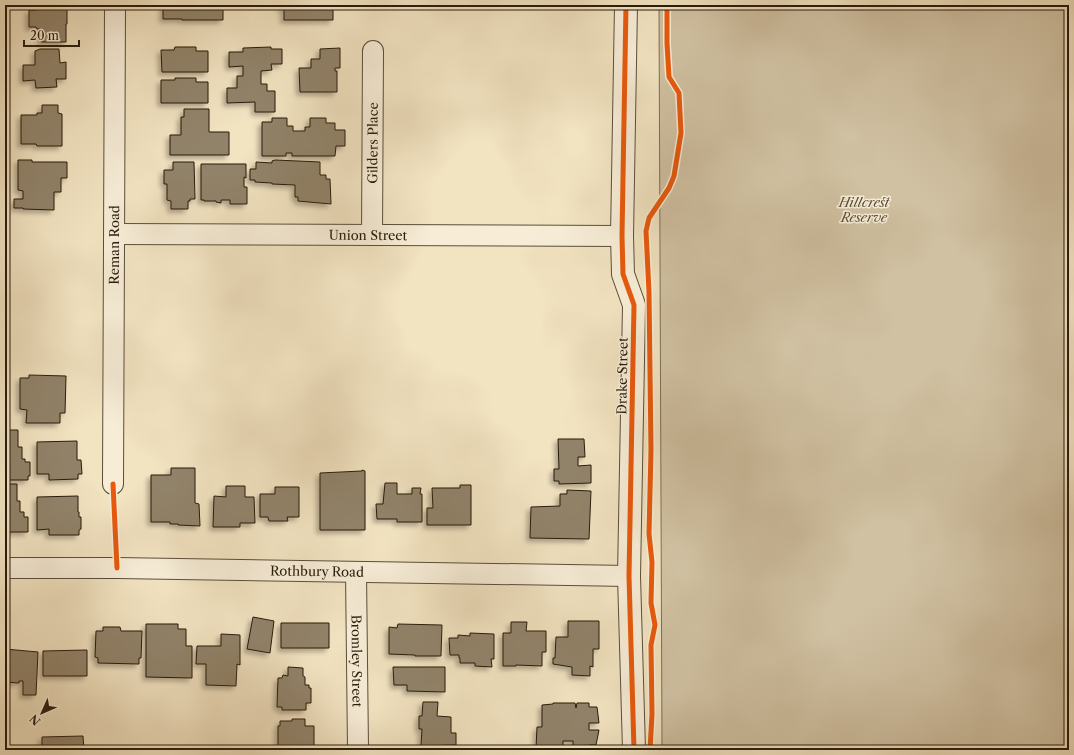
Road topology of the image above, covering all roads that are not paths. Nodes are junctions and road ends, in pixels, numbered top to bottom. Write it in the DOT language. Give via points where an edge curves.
graph roads {
  1 [pos="115,5"];
  2 [pos="626,5"];
  3 [pos="373,51"];
  4 [pos="115,234"];
  5 [pos="372,235"];
  6 [pos="622,236"];
  7 [pos="113,484"];
  8 [pos="5,568"];
  9 [pos="356,572"];
  10 [pos="629,576"];
  11 [pos="358,750"];
  12 [pos="634,750"];
  1 -- 4 [label="street, Reman Road"];
  2 -- 6 [label="street, Drake Street"];
  3 -- 5 [label="street, Gilders Place"];
  4 -- 5 [label="street, Union Street"];
  4 -- 7 [label="street, Reman Road"];
  5 -- 6 [label="street, Union Street"];
  6 -- 10 [label="street, Drake Street" via="623,274 634,305"];
  8 -- 9 [label="street, Rothbury Road"];
  9 -- 10 [label="street, Rothbury Road"];
  9 -- 11 [label="street, Bromley Street"];
  10 -- 12 [label="street, Drake Street"];
}
